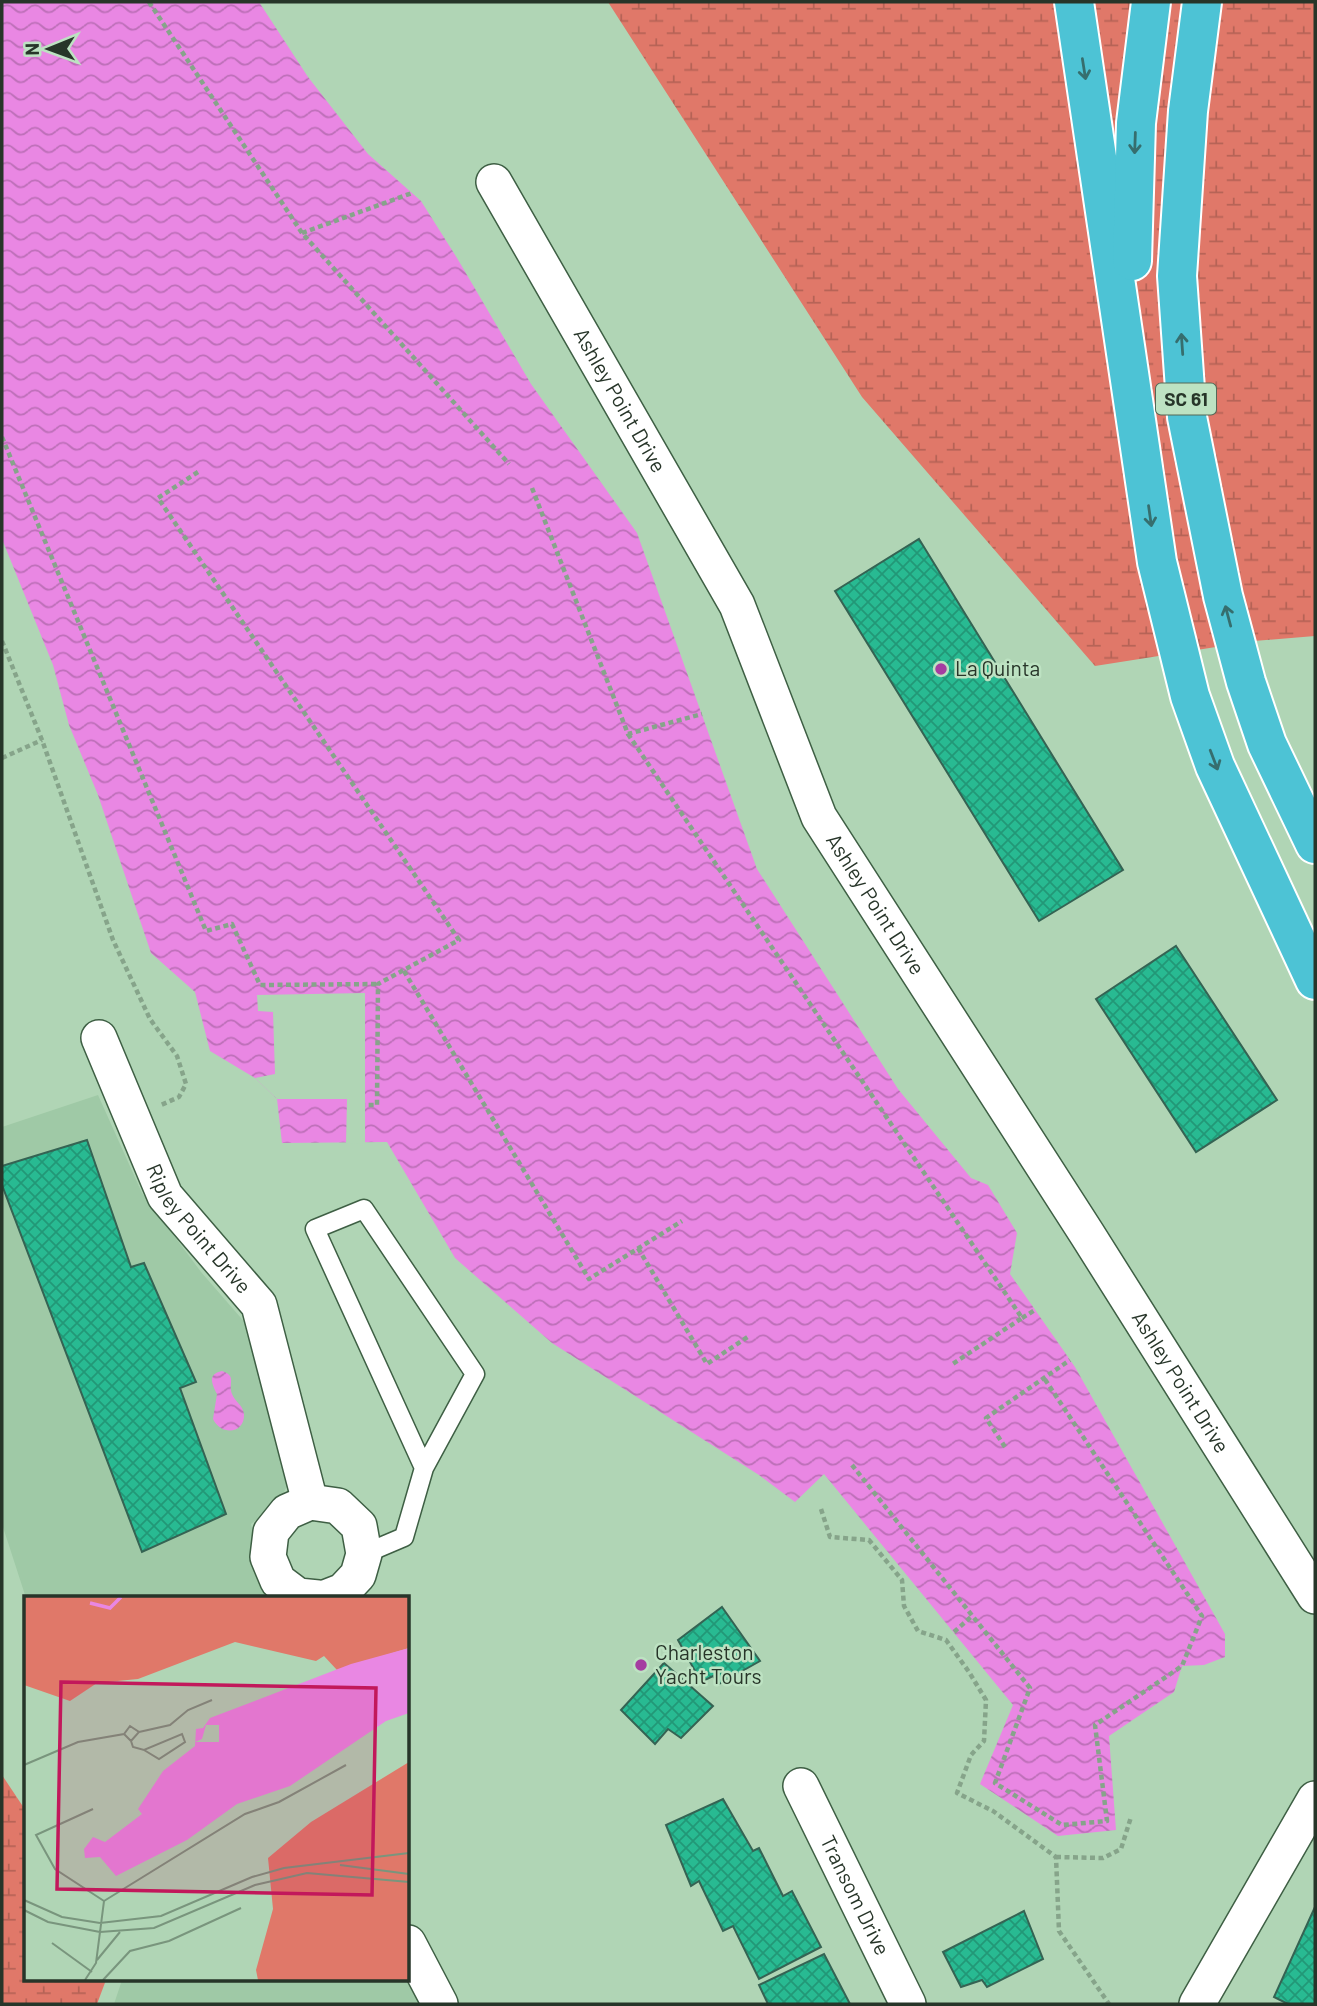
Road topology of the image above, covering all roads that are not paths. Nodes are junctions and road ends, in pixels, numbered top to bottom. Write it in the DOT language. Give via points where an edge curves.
graph roads {
  1 [pos="1074,2"];
  2 [pos="1151,2"];
  3 [pos="1202,2"];
  4 [pos="1211,2"];
  5 [pos="1188,111"];
  6 [pos="494,182"];
  7 [pos="1140,449"];
  8 [pos="1315,844"];
  9 [pos="1315,980"];
  10 [pos="99,1038"];
  11 [pos="424,1468"];
  12 [pos="310,1502"];
  13 [pos="365,1554"];
  14 [pos="298,1596"];
  15 [pos="329,1596"];
  16 [pos="1315,1596"];
  17 [pos="802,1787"];
  18 [pos="1315,1799"];
  19 [pos="410,1947"];
  20 [pos="440,2004"];
  21 [pos="908,2004"];
  22 [pos="1197,2004"];
  1 -- 7 [label="highway, one-way"];
  2 -- 7 [label="highway, one-way" via="1136,123 1132,247"];
  3 -- 5 [label="highway"];
  4 -- 5 [label="highway"];
  8 -- 5 [label="highway, SC 61, one-way" via="1267,744 1246,682 1223,596 1187,417 1177,276"];
  6 -- 16 [label="street, Ashley Point Drive" via="737,605 819,817"];
  7 -- 9 [label="highway, one-way" via="1157,562 1190,696 1216,766"];
  10 -- 12 [label="street, Ripley Point Drive" via="165,1196 259,1305"];
  11 -- 11 [label="lane" via="315,1229 364,1209 475,1374"];
  11 -- 13 [label="lane" via="404,1537"];
  12 -- 13 [label="street" via="338,1506 359,1526"];
  12 -- 14 [label="street" via="287,1512 271,1532 268,1557 278,1581"];
  13 -- 15 [label="street" via="358,1575 343,1591"];
  17 -- 21 [label="street, Transom Drive"];
  18 -- 22 [label="street"];
  19 -- 20 [label="street"];
}
